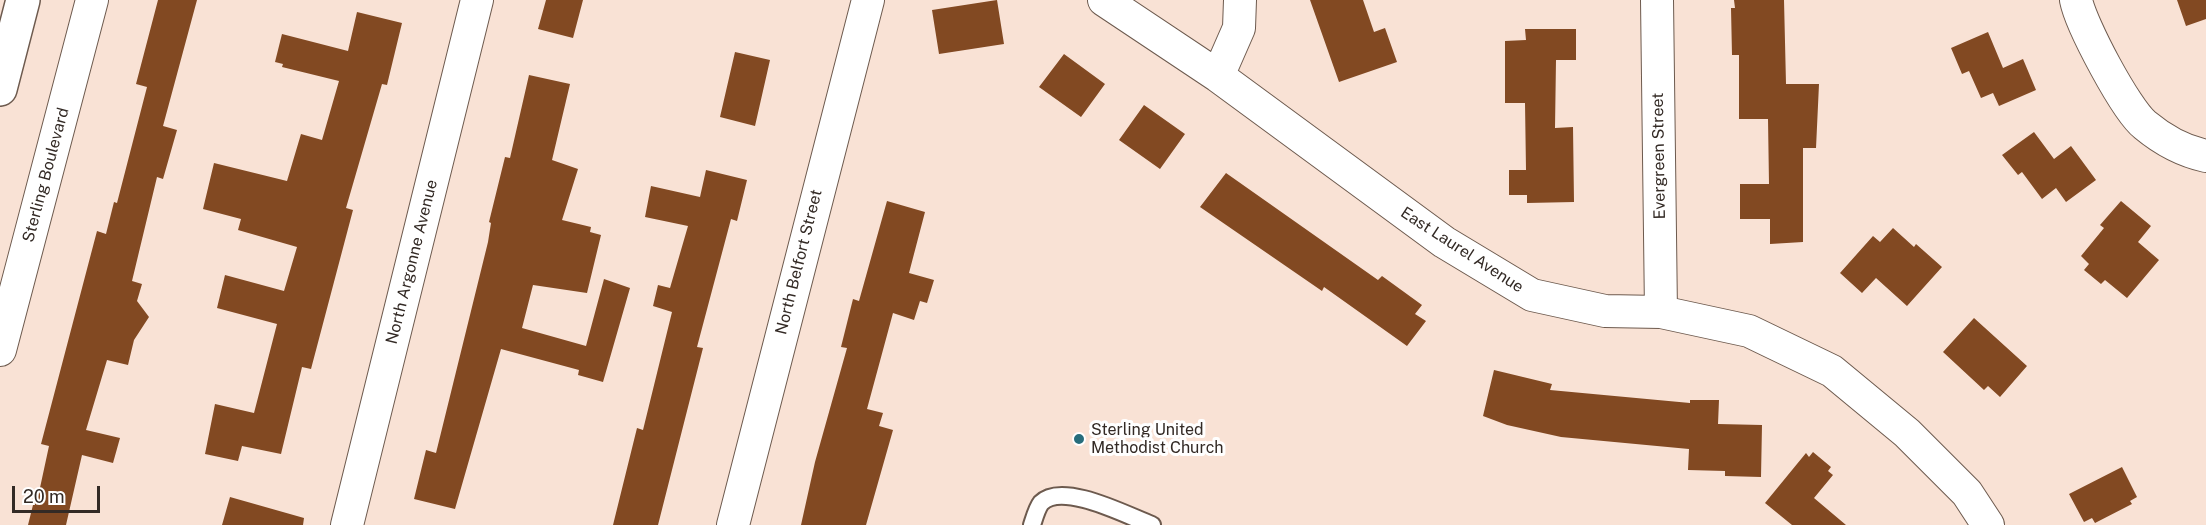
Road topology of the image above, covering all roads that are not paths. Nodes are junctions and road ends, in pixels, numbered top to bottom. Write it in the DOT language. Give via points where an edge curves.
graph roads {
  1 [pos="23,0"];
  2 [pos="92,0"];
  3 [pos="477,0"];
  4 [pos="868,0"];
  5 [pos="1104,0"];
  6 [pos="1240,0"];
  7 [pos="1657,0"];
  8 [pos="2076,0"];
  9 [pos="1218,76"];
  10 [pos="0,89"];
  11 [pos="2206,156"];
  12 [pos="1661,312"];
  13 [pos="0,350"];
  14 [pos="347,525"];
  15 [pos="733,525"];
  16 [pos="1032,525"];
  17 [pos="1152,525"];
  18 [pos="1988,525"];
  1 -- 10 [label="main road"];
  2 -- 13 [label="street, Sterling Boulevard"];
  3 -- 14 [label="street, North Argonne Avenue"];
  4 -- 15 [label="street, North Belfort Street"];
  5 -- 9 [label="street, East Laurel Avenue"];
  6 -- 9 [label="street" via="1239,28"];
  7 -- 12 [label="street, Evergreen Street"];
  8 -- 11 [label="street" via="2106,68 2143,124 2184,151"];
  9 -- 12 [label="street, East Laurel Avenue" via="1444,242 1532,296 1605,311"];
  12 -- 18 [label="street, East Laurel Avenue" via="1749,331 1833,372 1915,440 1968,493"];
  16 -- 17 [label="lane" via="1040,504 1062,495 1076,496"];
}
